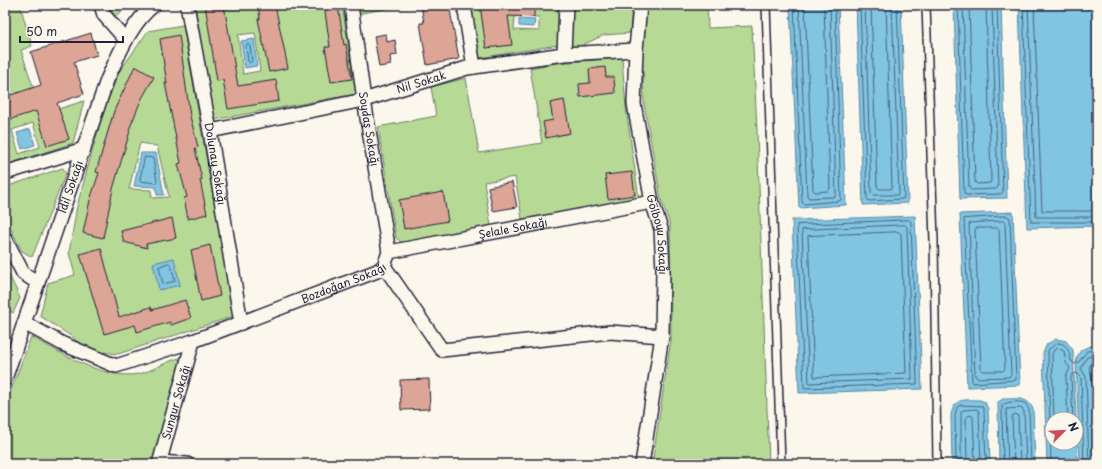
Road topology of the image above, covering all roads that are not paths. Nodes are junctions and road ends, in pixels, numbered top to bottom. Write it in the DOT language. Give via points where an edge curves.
graph roads {
  1 [pos="101,5"];
  2 [pos="154,5"];
  3 [pos="187,5"];
  4 [pos="351,5"];
  5 [pos="464,5"];
  6 [pos="566,5"];
  7 [pos="640,5"];
  8 [pos="766,5"];
  9 [pos="926,5"];
  10 [pos="126,40"];
  11 [pos="636,50"];
  12 [pos="564,54"];
  13 [pos="474,67"];
  14 [pos="364,100"];
  15 [pos="210,131"];
  16 [pos="84,149"];
  17 [pos="5,173"];
  18 [pos="652,202"];
  19 [pos="5,238"];
  20 [pos="389,252"];
  21 [pos="384,266"];
  22 [pos="38,283"];
  23 [pos="24,323"];
  24 [pos="241,323"];
  25 [pos="662,336"];
  26 [pos="193,341"];
  27 [pos="5,377"];
  28 [pos="160,463"];
  29 [pos="187,464"];
  30 [pos="642,464"];
  31 [pos="781,464"];
  32 [pos="937,464"];
  1 -- 10 [label="street" via="104,15"];
  2 -- 10 [label="street, İdil Sokağı" via="146,11"];
  3 -- 15 [label="street, Dolunay Sokağı"];
  4 -- 14 [label="street, Soydaş Sokağı"];
  5 -- 13 [label="street"];
  6 -- 12 [label="street"];
  7 -- 11 [label="street, Gölboyu Sokağı"];
  8 -- 31 [label="lane"];
  9 -- 32 [label="lane" via="934,241"];
  10 -- 16 [label="street, İdil Sokağı" via="107,80"];
  11 -- 12 [label="street, Nil Sokak"];
  11 -- 18 [label="street, Gölboyu Sokağı" via="634,104"];
  12 -- 13 [label="street, Nil Sokak"];
  13 -- 14 [label="street, Nil Sokak"];
  14 -- 15 [label="street, Nil Sokak"];
  14 -- 20 [label="street, Soydaş Sokağı"];
  15 -- 24 [label="street, Dolunay Sokağı"];
  16 -- 17 [label="street"];
  16 -- 22 [label="street, İdil Sokağı"];
  18 -- 20 [label="street, Şelale Sokağı"];
  18 -- 25 [label="street, Gölboyu Sokağı" via="661,229"];
  19 -- 22 [label="street" via="23,273"];
  20 -- 21 [label="street"];
  21 -- 24 [label="street, Bozdoğan Sokağı" via="377,271"];
  21 -- 25 [label="street, Bozdoğan Sokağı" via="442,350 610,332"];
  22 -- 23 [label="street, İdil Sokağı"];
  23 -- 26 [label="street, Bozdoğan Sokağı" via="63,344 116,366"];
  23 -- 27 [label="street, İdil Sokağı"];
  24 -- 26 [label="street, Bozdoğan Sokağı"];
  25 -- 30 [label="street, Gölboyu Sokağı"];
  26 -- 28 [label="street, Sungur Sokağı"];
  28 -- 29 [label="street"];
}
